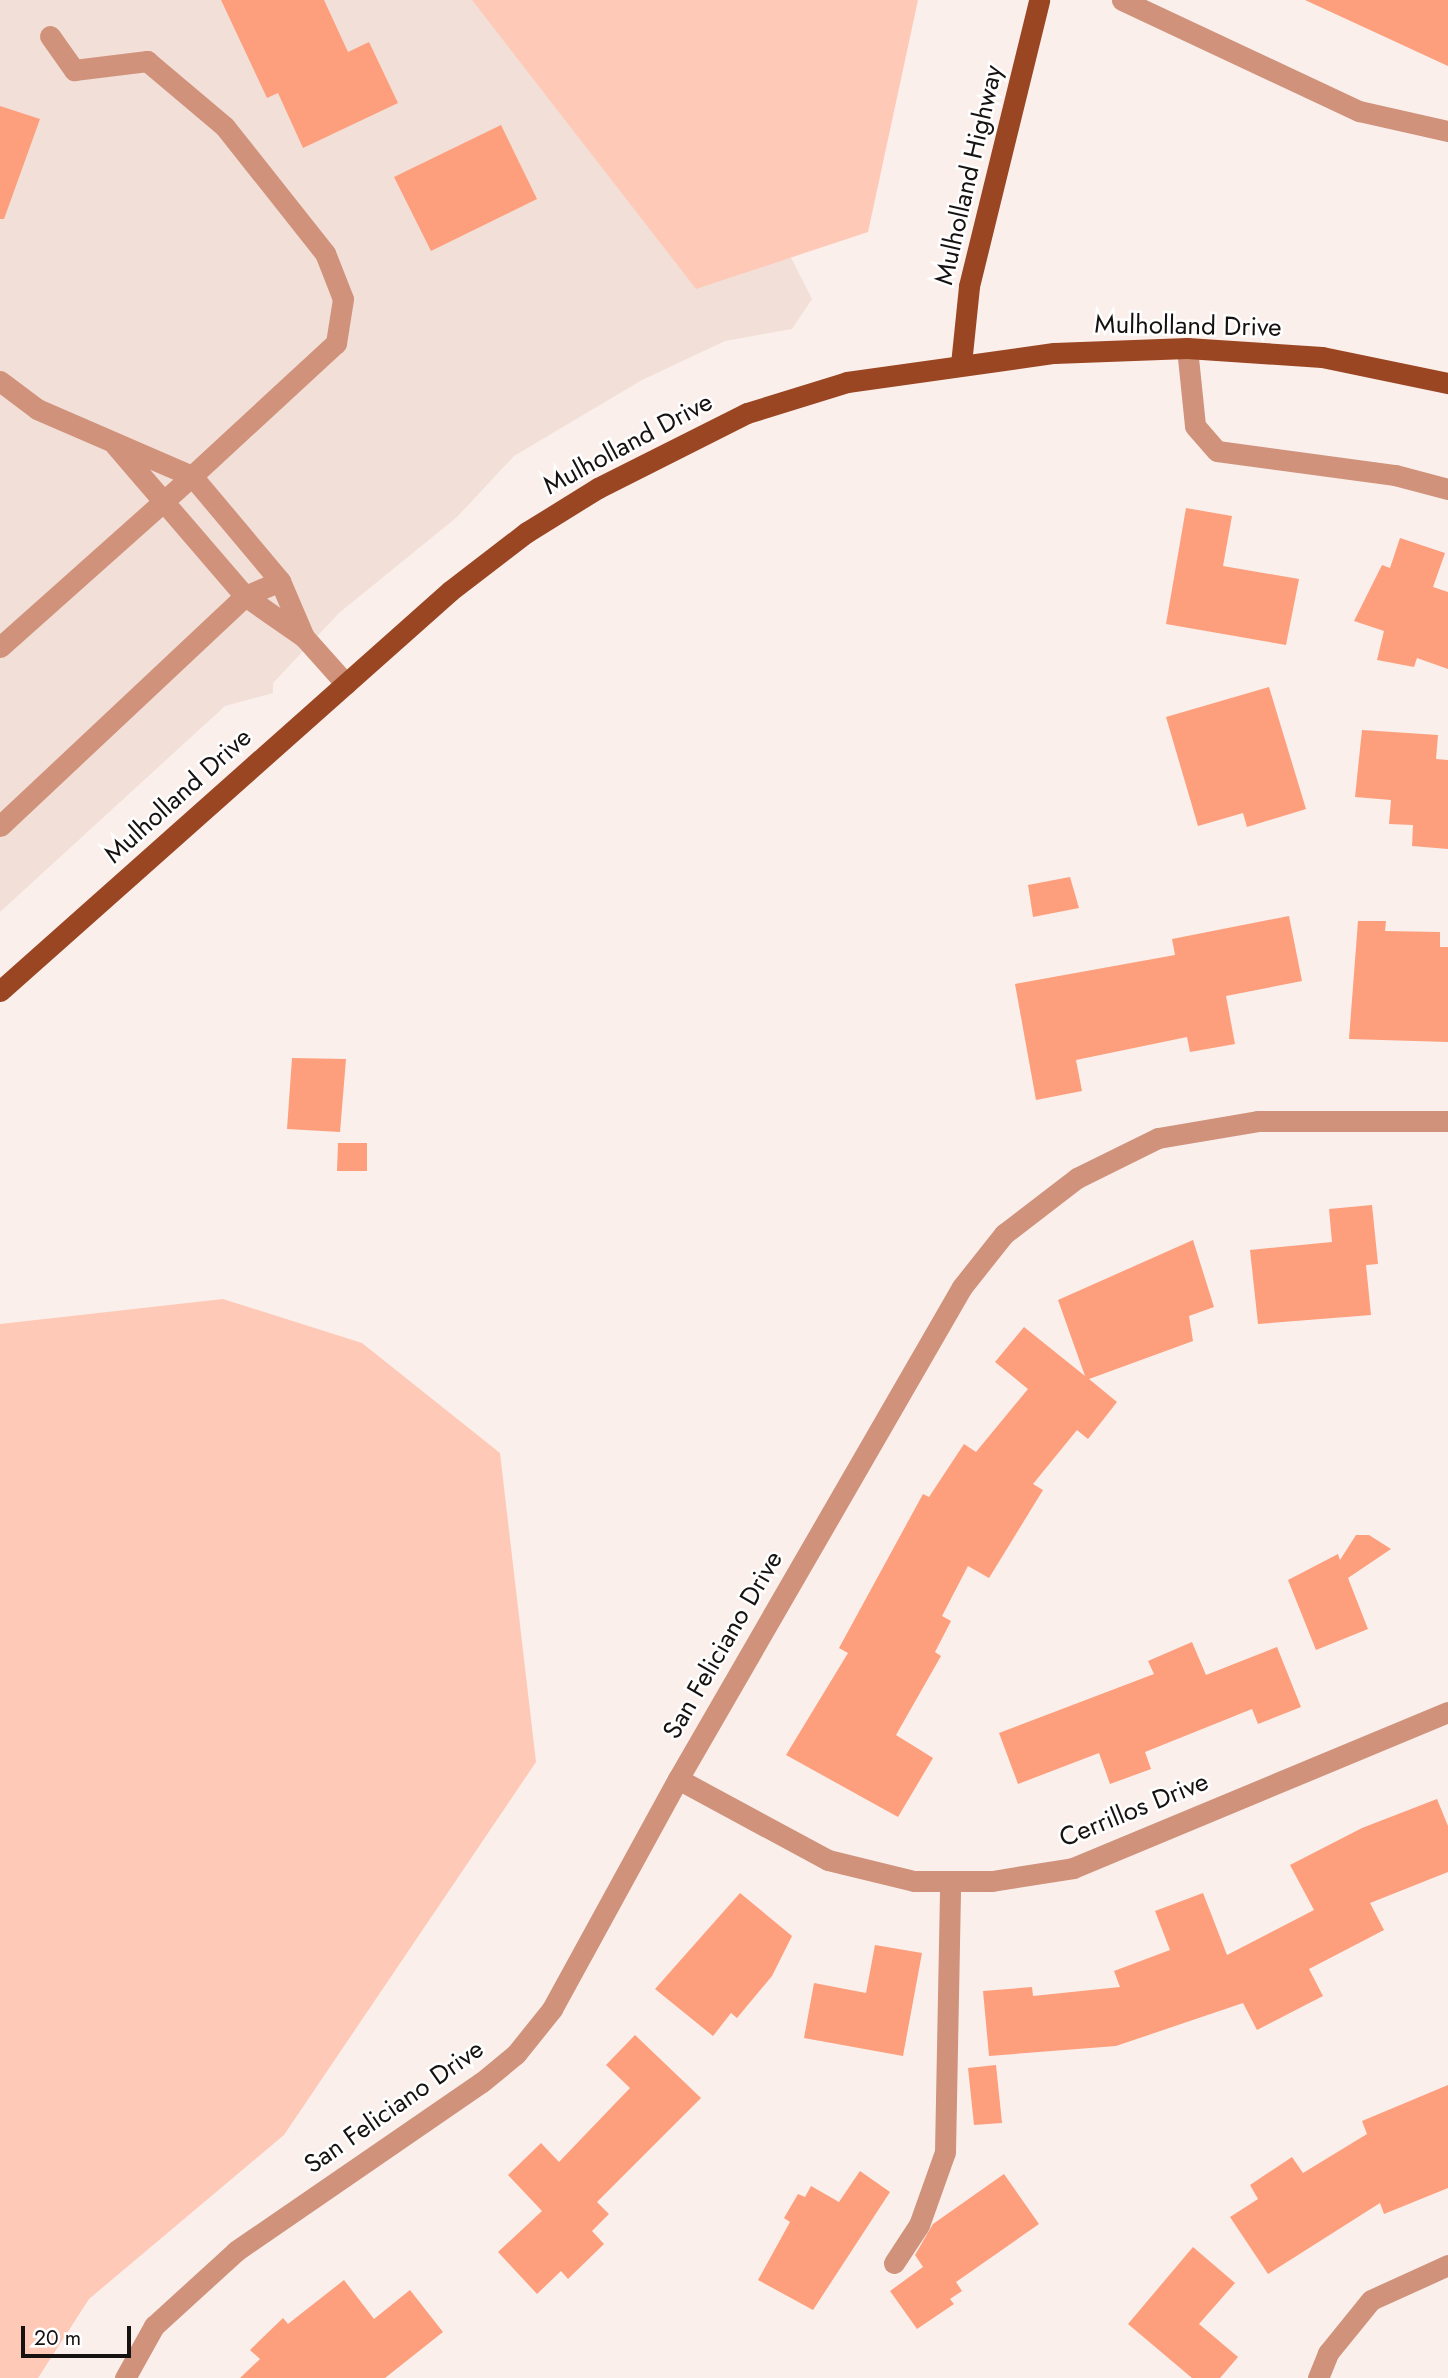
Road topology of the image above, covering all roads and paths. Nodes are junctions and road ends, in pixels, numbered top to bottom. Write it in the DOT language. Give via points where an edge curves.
graph roads {
  1 [pos="1039,0"];
  2 [pos="1133,2"];
  3 [pos="50,36"];
  4 [pos="1448,131"];
  5 [pos="1187,348"];
  6 [pos="961,364"];
  7 [pos="0,381"];
  8 [pos="1448,383"];
  9 [pos="112,442"];
  10 [pos="192,476"];
  11 [pos="1448,489"];
  12 [pos="162,503"];
  13 [pos="279,581"];
  14 [pos="246,596"];
  15 [pos="304,637"];
  16 [pos="0,647"];
  17 [pos="346,684"];
  18 [pos="0,826"];
  19 [pos="0,991"];
  20 [pos="1448,1121"];
  21 [pos="1448,1712"];
  22 [pos="678,1779"];
  23 [pos="950,1881"];
  24 [pos="894,2263"];
  25 [pos="1448,2265"];
  26 [pos="125,2378"];
  27 [pos="1318,2378"];
  1 -- 6 [label="main road, Mulholland Highway" via="969,286"];
  2 -- 4 [label="street" via="1359,111"];
  3 -- 10 [label="street" via="74,70 147,61 225,127 325,253 342,299 337,343"];
  5 -- 6 [label="main road, Mulholland Drive" via="1054,353"];
  5 -- 8 [label="main road, Mulholland Drive" via="1322,357"];
  5 -- 11 [label="street" via="1195,426 1217,451 1395,475"];
  6 -- 17 [label="main road, Mulholland Drive" via="847,382 747,413 668,450 527,532"];
  7 -- 9 [label="street" via="37,409"];
  9 -- 10 [label="street"];
  9 -- 12 [label="street"];
  10 -- 12 [label="street"];
  10 -- 13 [label="street"];
  12 -- 14 [label="street"];
  12 -- 16 [label="street"];
  13 -- 14 [label="street"];
  13 -- 15 [label="street"];
  14 -- 15 [label="street"];
  14 -- 18 [label="street"];
  15 -- 17 [label="street"];
  17 -- 19 [label="main road, Mulholland Drive"];
  20 -- 22 [label="street, San Feliciano Drive" via="1258,1121 1158,1138 1077,1178 1004,1234 962,1287"];
  21 -- 23 [label="street, Cerrillos Drive" via="1073,1868 992,1881"];
  22 -- 23 [label="street, Cerrillos Drive" via="828,1860 914,1881"];
  22 -- 26 [label="street, San Feliciano Drive" via="552,2009 516,2054 236,2251 154,2326"];
  23 -- 24 [label="street" via="945,2152 919,2225"];
  25 -- 27 [label="street" via="1371,2300 1328,2353"];
}
